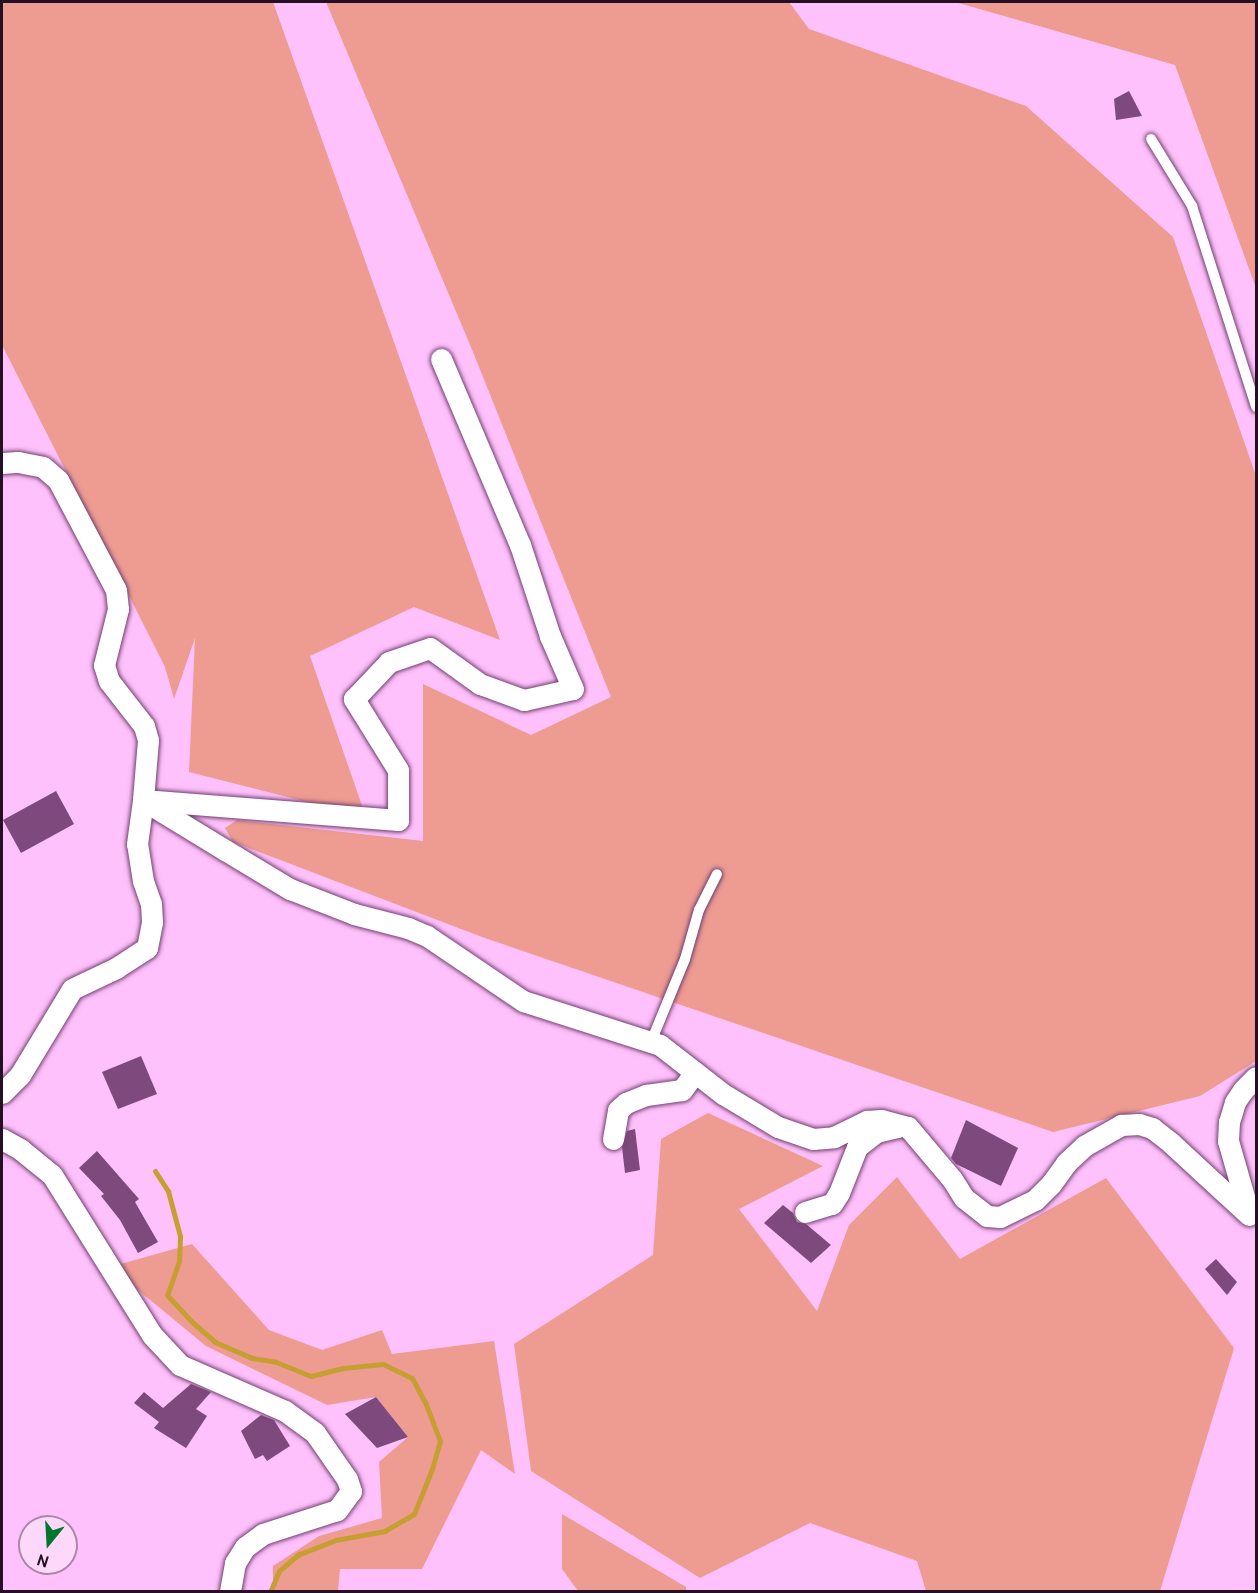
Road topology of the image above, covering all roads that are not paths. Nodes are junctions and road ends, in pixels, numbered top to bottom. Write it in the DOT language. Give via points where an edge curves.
graph roads {
  1 [pos="1151,139"];
  2 [pos="441,359"];
  3 [pos="1257,406"];
  4 [pos="2,463"];
  5 [pos="143,800"];
  6 [pos="717,873"];
  7 [pos="651,1042"];
  8 [pos="695,1072"];
  9 [pos="1257,1077"];
  10 [pos="2,1093"];
  11 [pos="908,1126"];
  12 [pos="2,1139"];
  13 [pos="612,1139"];
  14 [pos="805,1212"];
  15 [pos="1253,1221"];
  16 [pos="230,1592"];
  1 -- 3 [label="lane" via="1192,206"];
  2 -- 5 [label="street" via="520,545 550,636 573,689 524,700 480,684 430,648 389,662 354,699 398,770 398,820"];
  4 -- 5 [label="street" via="43,467 58,480 116,590 118,609 104,664 109,681 144,726 148,740"];
  5 -- 7 [label="street" via="290,889 427,936 523,1001"];
  5 -- 10 [label="street" via="137,844 151,904 147,948 72,989 20,1075"];
  6 -- 7 [label="lane" via="699,910 685,959"];
  7 -- 8 [label="street"];
  8 -- 11 [label="street" via="778,1127 813,1139 834,1137 867,1121"];
  8 -- 13 [label="street" via="682,1090 646,1095 626,1103 618,1110"];
  9 -- 15 [label="street" via="1235,1102 1228,1141"];
  11 -- 14 [label="street" via="876,1132 857,1147 831,1204"];
  11 -- 15 [label="street" via="964,1198 987,1216 1000,1217 1035,1200 1084,1146 1121,1125 1139,1124 1152,1128 1171,1143"];
  12 -- 16 [label="street" via="52,1175 152,1335 180,1365 285,1411 315,1433 347,1479 351,1491 337,1510 263,1534 245,1547 235,1563"];
}
